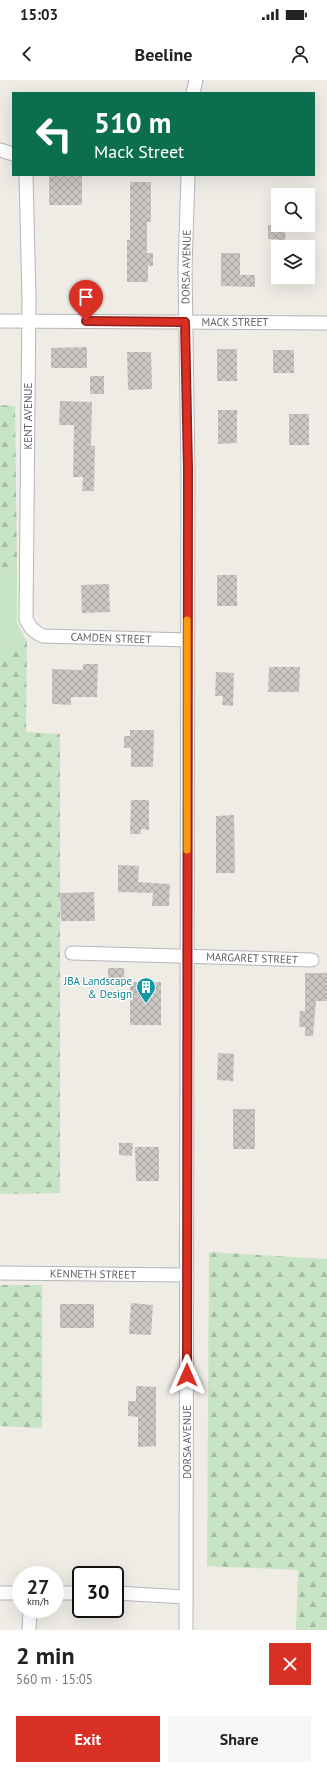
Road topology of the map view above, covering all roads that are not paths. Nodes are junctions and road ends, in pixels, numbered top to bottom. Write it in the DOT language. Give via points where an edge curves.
graph roads {
  1 [pos="196,80"];
  2 [pos="193,92"];
  3 [pos="0,150"];
  4 [pos="12,154"];
  5 [pos="26,176"];
  6 [pos="188,176"];
  7 [pos="29,321"];
  8 [pos="0,322"];
  9 [pos="185,322"];
  10 [pos="327,323"];
  11 [pos="36,633"];
  12 [pos="187,640"];
  13 [pos="72,953"];
  14 [pos="188,956"];
  15 [pos="312,960"];
  16 [pos="0,1274"];
  17 [pos="186,1275"];
  18 [pos="0,1593"];
  19 [pos="12,1593"];
  20 [pos="124,1594"];
  21 [pos="186,1597"];
  22 [pos="30,1618"];
  23 [pos="29,1630"];
  24 [pos="186,1630"];
  1 -- 2 [label="street"];
  3 -- 4 [label="street"];
  5 -- 7 [label="street, KENT AVENUE"];
  6 -- 9 [label="street, DORSA AVENUE"];
  7 -- 8 [label="street, MACK STREET"];
  7 -- 9 [label="street, MACK STREET"];
  7 -- 11 [label="street, KENT AVENUE" via="26,619"];
  9 -- 10 [label="street, MACK STREET"];
  9 -- 12 [label="street, DORSA AVENUE" via="188,469"];
  11 -- 12 [label="street, CAMDEN STREET" via="43,636"];
  12 -- 14 [label="street, DORSA AVENUE"];
  13 -- 14 [label="street, MARGARET STREET"];
  14 -- 15 [label="street, MARGARET STREET"];
  14 -- 17 [label="street, DORSA AVENUE"];
  16 -- 17 [label="street, KENNETH STREET"];
  17 -- 21 [label="street, DORSA AVENUE"];
  18 -- 19 [label="street"];
  20 -- 21 [label="street"];
  21 -- 24 [label="street, DORSA AVENUE"];
  22 -- 23 [label="street"];
}
